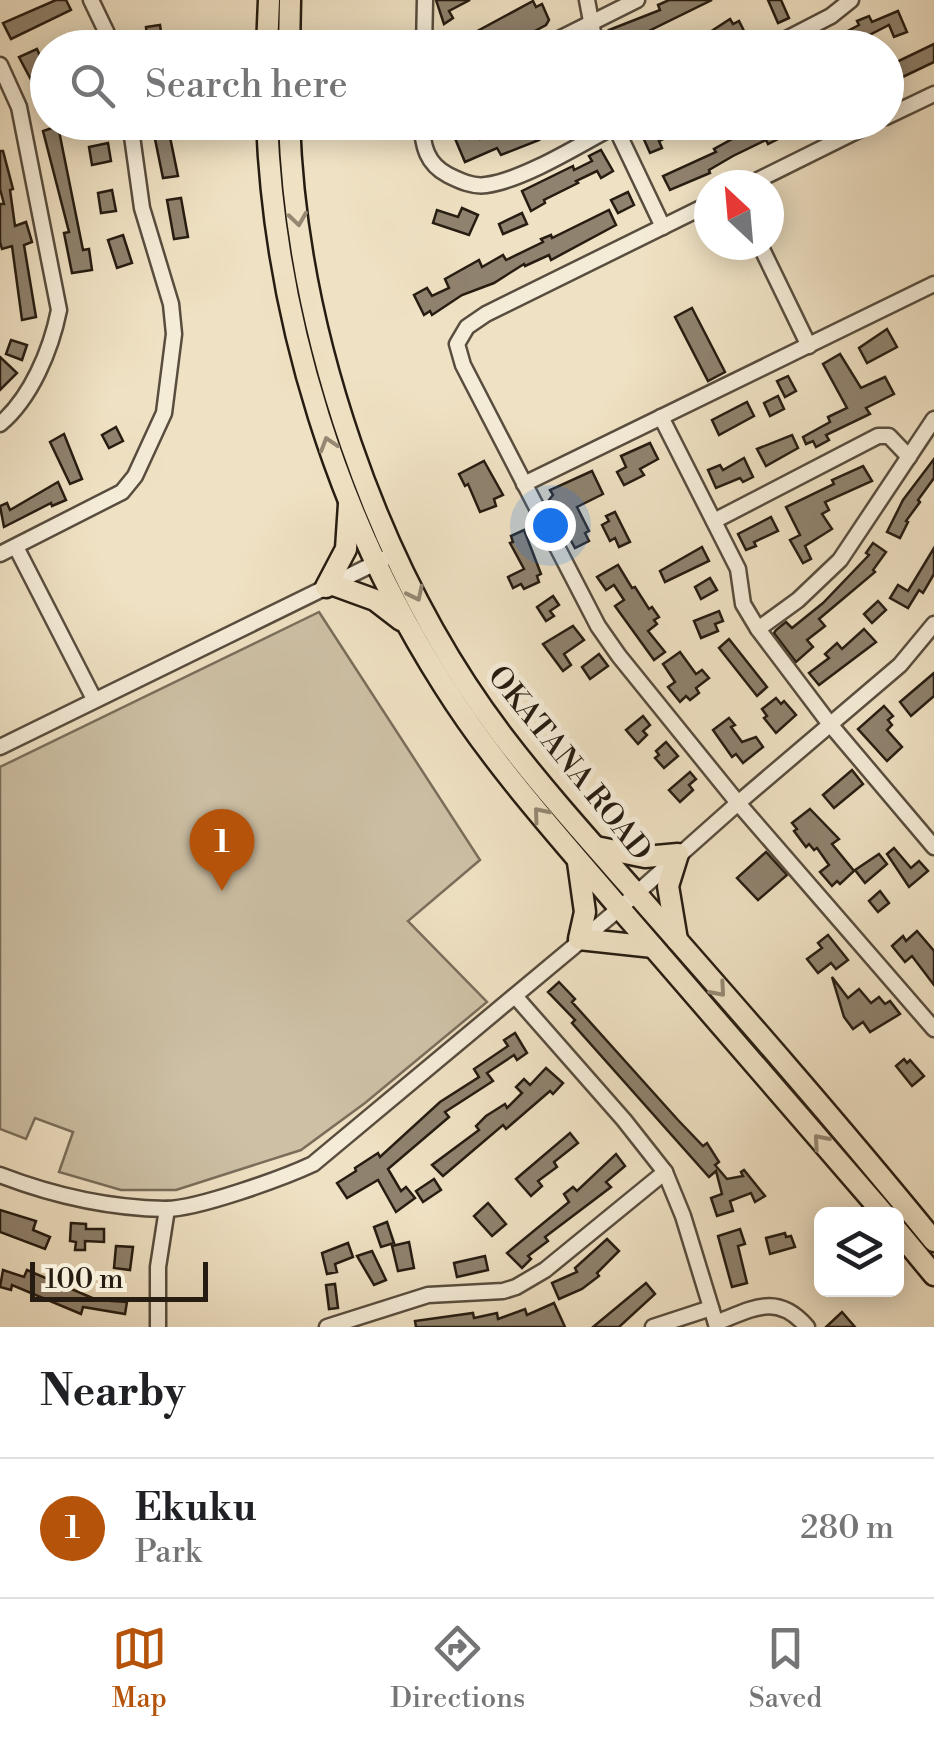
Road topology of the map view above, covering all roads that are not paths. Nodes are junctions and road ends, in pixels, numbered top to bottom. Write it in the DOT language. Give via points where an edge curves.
graph roads {
  1 [pos="91,0"];
  2 [pos="269,0"];
  3 [pos="290,0"];
  4 [pos="425,0"];
  5 [pos="587,0"];
  6 [pos="637,0"];
  7 [pos="851,0"];
  8 [pos="592,22"];
  9 [pos="105,30"];
  10 [pos="268,30"];
  11 [pos="289,30"];
  12 [pos="424,30"];
  13 [pos="576,30"];
  14 [pos="593,30"];
  15 [pos="804,30"];
  16 [pos="0,65"];
  17 [pos="934,94"];
  18 [pos="904,108"];
  19 [pos="133,140"];
  20 [pos="270,140"];
  21 [pos="291,140"];
  22 [pos="424,140"];
  23 [pos="586,140"];
  24 [pos="624,140"];
  25 [pos="839,140"];
  26 [pos="778,170"];
  27 [pos="694,211"];
  28 [pos="664,226"];
  29 [pos="767,260"];
  30 [pos="932,289"];
  31 [pos="808,346"];
  32 [pos="662,417"];
  33 [pos="934,419"];
  34 [pos="0,424"];
  35 [pos="908,458"];
  36 [pos="524,484"];
  37 [pos="350,501"];
  38 [pos="714,522"];
  39 [pos="16,547"];
  40 [pos="0,554"];
  41 [pos="386,558"];
  42 [pos="329,585"];
  43 [pos="407,624"];
  44 [pos="934,624"];
  45 [pos="758,629"];
  46 [pos="94,698"];
  47 [pos="830,723"];
  48 [pos="0,746"];
  49 [pos="738,803"];
  50 [pos="934,847"];
  51 [pos="586,853"];
  52 [pos="678,854"];
  53 [pos="636,893"];
  54 [pos="620,908"];
  55 [pos="579,939"];
  56 [pos="678,942"];
  57 [pos="652,946"];
  58 [pos="515,996"];
  59 [pos="934,1029"];
  60 [pos="664,1172"];
  61 [pos="0,1176"];
  62 [pos="878,1207"];
  63 [pos="892,1207"];
  64 [pos="167,1209"];
  65 [pos="904,1222"];
  66 [pos="934,1224"];
  67 [pos="934,1241"];
  68 [pos="934,1273"];
  69 [pos="714,1319"];
  70 [pos="158,1327"];
  71 [pos="327,1327"];
  72 [pos="653,1327"];
  73 [pos="807,1327"];
  1 -- 9 [label="street"];
  2 -- 10 [label="main road"];
  3 -- 11 [label="main road"];
  4 -- 12 [label="street"];
  5 -- 8 [label="street"];
  6 -- 8 [label="street"];
  7 -- 15 [label="street"];
  8 -- 13 [label="street"];
  8 -- 14 [label="street"];
  16 -- 34 [label="street" via="19,106 59,310 26,396"];
  17 -- 18 [label="street"];
  19 -- 39 [label="street" via="142,208 174,320 168,400 122,492"];
  37 -- 20 [label="main road, OKATANA ROAD, one-way" via="291,306"];
  21 -- 41 [label="main road, OKATANA ROAD, one-way" via="321,340"];
  22 -- 23 [label="street" via="432,165 484,186"];
  24 -- 28 [label="street"];
  25 -- 26 [label="street"];
  27 -- 28 [label="street"];
  28 -- 36 [label="street" via="466,327 457,344 463,365"];
  29 -- 31 [label="street"];
  30 -- 31 [label="street"];
  31 -- 32 [label="street"];
  32 -- 36 [label="street"];
  32 -- 38 [label="street"];
  33 -- 35 [label="street"];
  35 -- 38 [label="street" via="889,436 878,436"];
  35 -- 45 [label="street" via="840,560"];
  36 -- 49 [label="street" via="598,626"];
  37 -- 41 [label="main road, OKATANA ROAD"];
  37 -- 42 [label="main road" via="346,550"];
  38 -- 45 [label="street"];
  39 -- 40 [label="street"];
  39 -- 46 [label="street"];
  41 -- 42 [label="street"];
  41 -- 43 [label="main road, OKATANA ROAD"];
  41 -- 51 [label="main road, OKATANA ROAD, one-way"];
  42 -- 43 [label="main road" via="374,600"];
  42 -- 46 [label="street"];
  51 -- 43 [label="main road, OKATANA ROAD, one-way" via="484,747"];
  44 -- 47 [label="street" via="900,665"];
  45 -- 47 [label="street"];
  46 -- 48 [label="street"];
  47 -- 49 [label="street"];
  47 -- 50 [label="street"];
  49 -- 52 [label="street"];
  49 -- 59 [label="street"];
  51 -- 52 [label="main road"];
  51 -- 53 [label="main road, OKATANA ROAD"];
  51 -- 54 [label="main road, OKATANA ROAD"];
  51 -- 55 [label="main road"];
  52 -- 53 [label="street"];
  52 -- 56 [label="main road" via="668,886"];
  53 -- 54 [label="street"];
  53 -- 56 [label="main road, OKATANA ROAD"];
  54 -- 55 [label="street"];
  54 -- 57 [label="main road, OKATANA ROAD"];
  55 -- 57 [label="main road"];
  55 -- 58 [label="street"];
  56 -- 63 [label="main road, OKATANA ROAD, one-way"];
  62 -- 57 [label="main road, OKATANA ROAD, one-way"];
  58 -- 60 [label="street"];
  58 -- 64 [label="street" via="313,1164"];
  60 -- 69 [label="street"];
  60 -- 71 [label="street" via="516,1287 428,1295"];
  61 -- 64 [label="street" via="51,1193"];
  64 -- 70 [label="street"];
  65 -- 66 [label="main road"];
  65 -- 67 [label="main road, OKATANA ROAD"];
  65 -- 68 [label="main road, OKATANA ROAD"];
  69 -- 72 [label="street"];
  69 -- 73 [label="street" via="776,1305"];
}
